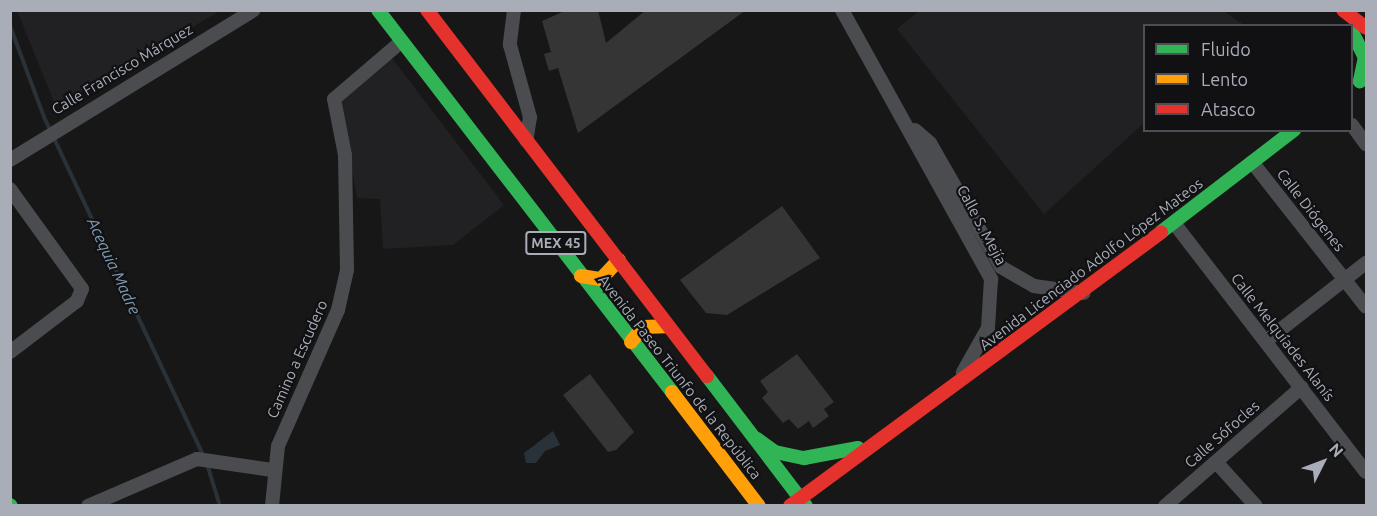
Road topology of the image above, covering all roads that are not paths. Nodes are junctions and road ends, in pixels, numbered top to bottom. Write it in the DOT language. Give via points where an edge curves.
graph roads {
  1 [pos="254,10"];
  2 [pos="378,10"];
  3 [pos="427,10"];
  4 [pos="514,10"];
  5 [pos="842,10"];
  6 [pos="1334,10"];
  7 [pos="1343,10"];
  8 [pos="1349,10"];
  9 [pos="1366,20"];
  10 [pos="1344,24"];
  11 [pos="1366,28"];
  12 [pos="1353,34"];
  13 [pos="402,41"];
  14 [pos="1359,81"];
  15 [pos="1353,126"];
  16 [pos="911,128"];
  17 [pos="1291,132"];
  18 [pos="526,141"];
  19 [pos="1366,144"];
  20 [pos="10,160"];
  21 [pos="1252,162"];
  22 [pos="10,189"];
  23 [pos="1174,223"];
  24 [pos="618,260"];
  25 [pos="1366,263"];
  26 [pos="581,276"];
  27 [pos="1345,280"];
  28 [pos="1084,293"];
  29 [pos="1366,307"];
  30 [pos="666,326"];
  31 [pos="1266,341"];
  32 [pos="631,342"];
  33 [pos="10,352"];
  34 [pos="962,374"];
  35 [pos="1302,387"];
  36 [pos="746,432"];
  37 [pos="870,444"];
  38 [pos="1216,462"];
  39 [pos="272,470"];
  40 [pos="1366,472"];
  41 [pos="734,476"];
  42 [pos="798,503"];
  43 [pos="88,506"];
  44 [pos="272,506"];
  45 [pos="738,506"];
  46 [pos="759,506"];
  47 [pos="1165,506"];
  48 [pos="1256,506"];
  1 -- 20 [label="street, Calle Francisco Márquez" via="62,124"];
  2 -- 13 [label="main road, Avenida Paseo Triunfo de la República / MEX 45"];
  3 -- 18 [label="main road, Avenida Paseo Triunfo de la República / MEX 45"];
  4 -- 18 [label="street" via="510,45 530,117"];
  5 -- 16 [label="street, Calle S. Mejía"];
  6 -- 10 [label="main road"];
  7 -- 11 [label="main road"];
  8 -- 9 [label="main road"];
  12 -- 14 [label="main road" via="1365,57"];
  13 -- 26 [label="main road, Avenida Paseo Triunfo de la República / MEX 45"];
  13 -- 39 [label="street, Camino a Escudero" via="334,99 347,189 344,290"];
  15 -- 19 [label="street"];
  16 -- 28 [label="street, Calle S. Mejía" via="930,143 1001,267 1034,286"];
  16 -- 34 [label="street, Calle S. Mejía" via="991,279 988,328"];
  17 -- 21 [label="main road, Avenida Licenciado Adolfo López Mateos"];
  18 -- 24 [label="main road, Avenida Paseo Triunfo de la República / MEX 45"];
  21 -- 23 [label="main road, Avenida Licenciado Adolfo López Mateos"];
  21 -- 27 [label="street, Calle Diógenes"];
  22 -- 33 [label="street" via="78,278 82,289 77,301"];
  23 -- 28 [label="main road, Avenida Licenciado Adolfo López Mateos"];
  23 -- 31 [label="street, Calle Melquíades Alanís"];
  24 -- 26 [label="main road" via="601,279"];
  24 -- 30 [label="main road, Avenida Paseo Triunfo de la República / MEX 45"];
  25 -- 27 [label="street"];
  26 -- 32 [label="main road, Avenida Paseo Triunfo de la República / MEX 45"];
  27 -- 29 [label="street, Calle Diógenes"];
  27 -- 31 [label="street"];
  28 -- 34 [label="main road, Avenida Licenciado Adolfo López Mateos" via="994,360"];
  30 -- 32 [label="main road" via="643,327"];
  30 -- 36 [label="main road, Avenida Paseo Triunfo de la República / MEX 45"];
  31 -- 35 [label="street, Calle Melquíades Alanís"];
  32 -- 41 [label="main road, Avenida Paseo Triunfo de la República / MEX 45"];
  34 -- 37 [label="main road, Avenida Licenciado Adolfo López Mateos"];
  35 -- 38 [label="street, Calle Sófocles"];
  35 -- 40 [label="street, Calle Melquíades Alanís"];
  36 -- 37 [label="main road" via="775,452 804,458"];
  36 -- 42 [label="main road, Avenida Paseo Triunfo de la República / MEX 45"];
  37 -- 42 [label="main road, Avenida Licenciado Adolfo López Mateos"];
  38 -- 47 [label="street, Calle Sófocles"];
  38 -- 48 [label="street"];
  39 -- 43 [label="street" via="197,459"];
  39 -- 44 [label="street"];
  41 -- 45 [label="main road"];
  41 -- 46 [label="main road, Avenida Paseo Triunfo de la República / MEX 45"];
}
